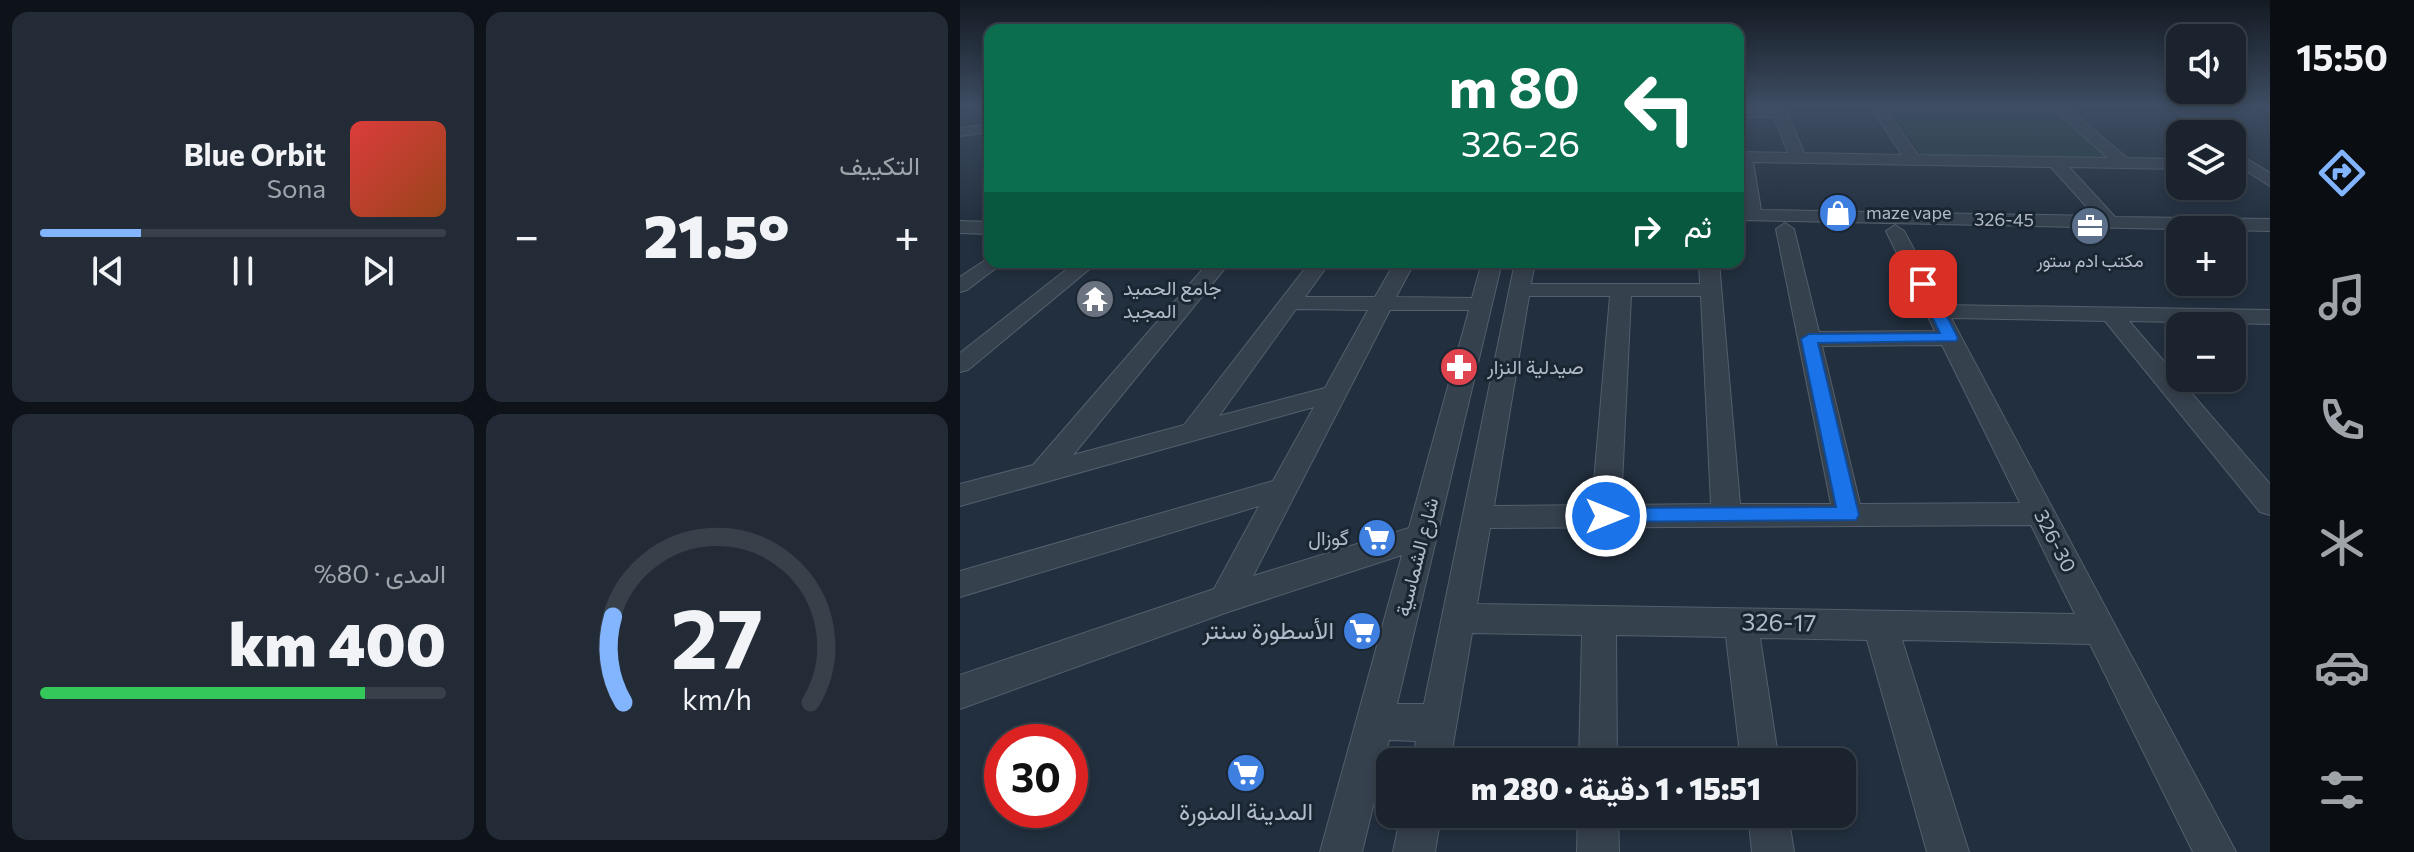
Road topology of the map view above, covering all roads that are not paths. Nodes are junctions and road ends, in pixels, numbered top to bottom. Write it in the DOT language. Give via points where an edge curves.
graph roads {
  1 [pos="1793,146"];
  2 [pos="1904,146"];
  3 [pos="2103,146"];
  4 [pos="2246,153"];
  5 [pos="1744,157"];
  6 [pos="1798,158"];
  7 [pos="1913,160"];
  8 [pos="2055,162"];
  9 [pos="2123,163"];
  10 [pos="2166,164"];
  11 [pos="2246,168"];
  12 [pos="2270,169"];
  13 [pos="2270,181"];
  14 [pos="1744,192"];
  15 [pos="1746,215"];
  16 [pos="2110,222"];
  17 [pos="2270,225"];
  18 [pos="960,227"];
  19 [pos="984,228"];
  20 [pos="1744,228"];
  21 [pos="1785,229"];
  22 [pos="1895,231"];
  23 [pos="2166,237"];
  24 [pos="2246,238"];
  25 [pos="2270,238"];
  26 [pos="984,267"];
  27 [pos="985,268"];
  28 [pos="1081,268"];
  29 [pos="1215,268"];
  30 [pos="1316,268"];
  31 [pos="1401,268"];
  32 [pos="1490,268"];
  33 [pos="1710,268"];
  34 [pos="960,270"];
  35 [pos="1522,276"];
  36 [pos="960,286"];
  37 [pos="1621,290"];
  38 [pos="1712,290"];
  39 [pos="1290,303"];
  40 [pos="1481,304"];
  41 [pos="1381,305"];
  42 [pos="2111,314"];
  43 [pos="2270,317"];
  44 [pos="1943,324"];
  45 [pos="1809,339"];
  46 [pos="960,365"];
  47 [pos="1337,393"];
  48 [pos="1194,431"];
  49 [pos="1043,472"];
  50 [pos="1282,489"];
  51 [pos="960,495"];
  52 [pos="2270,504"];
  53 [pos="2041,514"];
  54 [pos="1848,515"];
  55 [pos="1606,516"];
  56 [pos="1726,516"];
  57 [pos="1477,517"];
  58 [pos="1422,536"];
  59 [pos="960,584"];
  60 [pos="1225,599"];
  61 [pos="1458,618"];
  62 [pos="1599,620"];
  63 [pos="1741,623"];
  64 [pos="1880,625"];
  65 [pos="2100,629"];
  66 [pos="960,692"];
  67 [pos="1375,721"];
  68 [pos="1438,723"];
  69 [pos="1434,748"];
  70 [pos="1598,748"];
  71 [pos="1758,748"];
  72 [pos="1418,828"];
  73 [pos="1598,828"];
  74 [pos="1770,828"];
  75 [pos="1341,852"];
  76 [pos="1414,852"];
  77 [pos="1598,852"];
  78 [pos="1773,852"];
  79 [pos="1948,852"];
  80 [pos="2215,852"];
  1 -- 6 [label="street"];
  2 -- 7 [label="street"];
  3 -- 9 [label="street"];
  4 -- 12 [label="street"];
  5 -- 6 [label="street"];
  6 -- 7 [label="street"];
  7 -- 8 [label="street"];
  8 -- 9 [label="street"];
  8 -- 16 [label="street"];
  9 -- 10 [label="street"];
  11 -- 13 [label="street"];
  14 -- 15 [label="street"];
  15 -- 16 [label="street, 326-45"];
  16 -- 17 [label="street, 326-45"];
  18 -- 19 [label="street"];
  20 -- 21 [label="street, 326-45"];
  21 -- 22 [label="street, 326-45"];
  21 -- 45 [label="street"];
  22 -- 23 [label="street, 326-45"];
  22 -- 44 [label="street, 326-30"];
  24 -- 25 [label="street"];
  26 -- 34 [label="street"];
  27 -- 36 [label="street"];
  28 -- 46 [label="street"];
  29 -- 49 [label="street"];
  30 -- 39 [label="street"];
  31 -- 41 [label="street"];
  32 -- 40 [label="street, شارع الشماسية"];
  33 -- 38 [label="street"];
  35 -- 37 [label="street"];
  35 -- 57 [label="street"];
  37 -- 38 [label="street"];
  37 -- 55 [label="street"];
  38 -- 56 [label="street"];
  39 -- 41 [label="street"];
  39 -- 48 [label="street"];
  40 -- 41 [label="street"];
  40 -- 58 [label="street, شارع الشماسية"];
  41 -- 47 [label="street"];
  42 -- 43 [label="street"];
  42 -- 44 [label="street"];
  42 -- 52 [label="street"];
  44 -- 45 [label="street"];
  44 -- 53 [label="street, 326-30"];
  45 -- 54 [label="street"];
  47 -- 48 [label="street"];
  47 -- 50 [label="street"];
  48 -- 49 [label="street"];
  49 -- 51 [label="street"];
  50 -- 59 [label="street"];
  50 -- 60 [label="street"];
  53 -- 54 [label="street"];
  53 -- 65 [label="street, 326-30"];
  54 -- 56 [label="street"];
  55 -- 56 [label="street"];
  55 -- 57 [label="street"];
  57 -- 61 [label="street"];
  58 -- 60 [label="street"];
  58 -- 67 [label="street, شارع الشماسية"];
  60 -- 66 [label="street"];
  61 -- 62 [label="street, 326-17"];
  61 -- 68 [label="street"];
  62 -- 63 [label="street, 326-17"];
  62 -- 70 [label="street"];
  63 -- 64 [label="street, 326-17"];
  63 -- 71 [label="street"];
  64 -- 65 [label="street, 326-17"];
  64 -- 79 [label="street"];
  65 -- 80 [label="street, 326-30"];
  67 -- 68 [label="street"];
  67 -- 75 [label="street, شارع الشماسية"];
  68 -- 69 [label="street"];
  72 -- 76 [label="street"];
  73 -- 77 [label="street"];
  74 -- 78 [label="street"];
}
